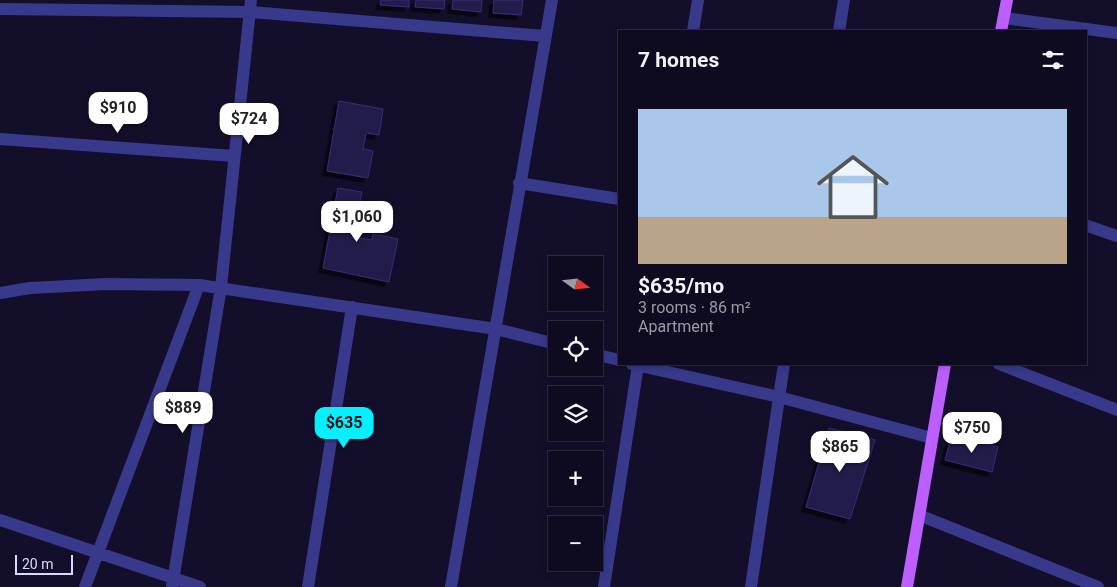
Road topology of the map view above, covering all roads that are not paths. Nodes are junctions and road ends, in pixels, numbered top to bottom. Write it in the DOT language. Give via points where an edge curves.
graph roads {
  1 [pos="552,0"];
  2 [pos="698,0"];
  3 [pos="844,0"];
  4 [pos="1007,0"];
  5 [pos="250,6"];
  6 [pos="0,9"];
  7 [pos="1004,18"];
  8 [pos="693,30"];
  9 [pos="840,30"];
  10 [pos="1001,30"];
  11 [pos="1117,33"];
  12 [pos="546,36"];
  13 [pos="0,139"];
  14 [pos="234,156"];
  15 [pos="519,183"];
  16 [pos="618,199"];
  17 [pos="1087,226"];
  18 [pos="1117,236"];
  19 [pos="199,285"];
  20 [pos="221,287"];
  21 [pos="0,293"];
  22 [pos="352,307"];
  23 [pos="496,329"];
  24 [pos="548,342"];
  25 [pos="603,356"];
  26 [pos="618,360"];
  27 [pos="635,365"];
  28 [pos="639,365"];
  29 [pos="784,365"];
  30 [pos="945,365"];
  31 [pos="1002,365"];
  32 [pos="779,397"];
  33 [pos="1117,410"];
  34 [pos="932,438"];
  35 [pos="920,515"];
  36 [pos="0,520"];
  37 [pos="99,554"];
  38 [pos="173,584"];
  39 [pos="85,587"];
  40 [pos="200,587"];
  41 [pos="308,587"];
  42 [pos="450,587"];
  43 [pos="604,587"];
  44 [pos="751,587"];
  45 [pos="907,587"];
  46 [pos="1098,587"];
  1 -- 12 [label="street"];
  2 -- 8 [label="street"];
  3 -- 9 [label="street"];
  4 -- 7 [label="main road"];
  5 -- 6 [label="street"];
  5 -- 12 [label="street"];
  5 -- 14 [label="street"];
  7 -- 10 [label="main road"];
  7 -- 11 [label="street"];
  12 -- 15 [label="street"];
  13 -- 14 [label="street"];
  14 -- 20 [label="street"];
  15 -- 16 [label="street"];
  15 -- 23 [label="street"];
  17 -- 18 [label="street"];
  19 -- 20 [label="street"];
  19 -- 21 [label="street" via="106,284"];
  19 -- 37 [label="street"];
  20 -- 22 [label="street"];
  20 -- 38 [label="street"];
  22 -- 23 [label="street"];
  22 -- 41 [label="street"];
  23 -- 24 [label="street"];
  23 -- 42 [label="street"];
  25 -- 26 [label="street"];
  27 -- 43 [label="street"];
  28 -- 32 [label="street"];
  29 -- 32 [label="street"];
  30 -- 34 [label="main road"];
  31 -- 33 [label="street"];
  32 -- 34 [label="street"];
  32 -- 44 [label="street"];
  34 -- 35 [label="main road"];
  35 -- 45 [label="main road"];
  35 -- 46 [label="street"];
  36 -- 37 [label="street"];
  37 -- 38 [label="street"];
  37 -- 39 [label="street"];
  38 -- 40 [label="street"];
}
